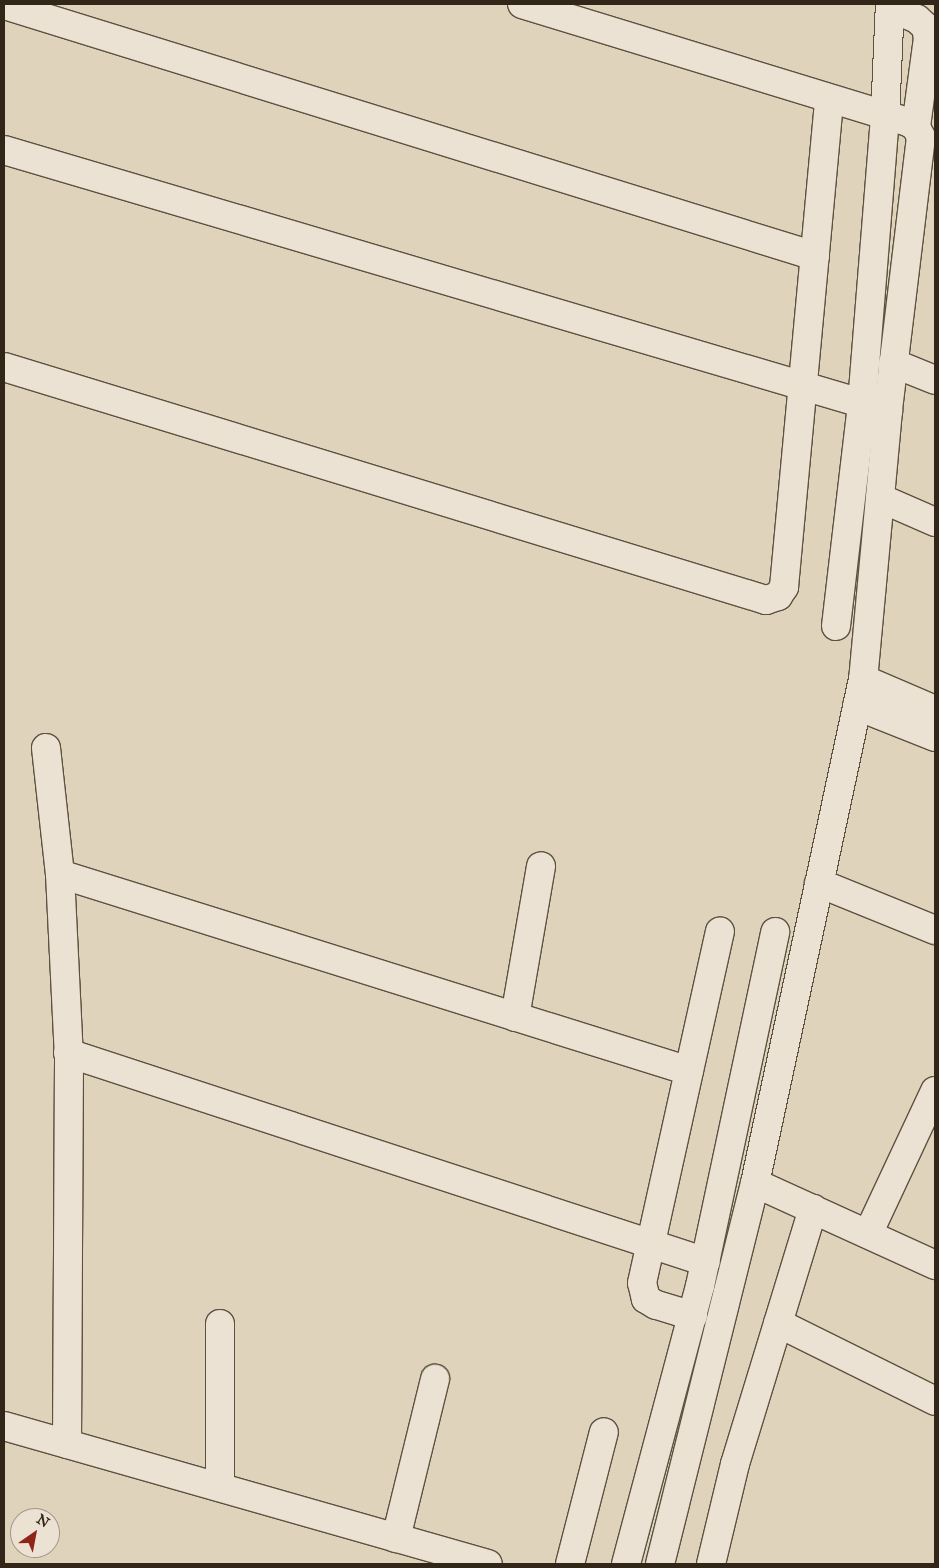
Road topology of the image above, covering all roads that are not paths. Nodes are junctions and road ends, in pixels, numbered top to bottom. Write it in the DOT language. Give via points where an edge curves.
graph roads {
  1 [pos="522,4"];
  2 [pos="4,6"];
  3 [pos="890,6"];
  4 [pos="932,39"];
  5 [pos="829,99"];
  6 [pos="885,117"];
  7 [pos="916,127"];
  8 [pos="4,150"];
  9 [pos="816,256"];
  10 [pos="893,363"];
  11 [pos="4,367"];
  12 [pos="935,380"];
  13 [pos="804,386"];
  14 [pos="862,403"];
  15 [pos="888,411"];
  16 [pos="880,498"];
  17 [pos="935,522"];
  18 [pos="836,626"];
  19 [pos="863,679"];
  20 [pos="857,706"];
  21 [pos="935,710"];
  22 [pos="935,737"];
  23 [pos="46,748"];
  24 [pos="541,866"];
  25 [pos="60,874"];
  26 [pos="819,882"];
  27 [pos="935,930"];
  28 [pos="720,932"];
  29 [pos="775,932"];
  30 [pos="515,1017"];
  31 [pos="68,1053"];
  32 [pos="689,1072"];
  33 [pos="932,1109"];
  34 [pos="755,1183"];
  35 [pos="813,1209"];
  36 [pos="868,1234"];
  37 [pos="650,1244"];
  38 [pos="706,1262"];
  39 [pos="935,1265"];
  40 [pos="692,1316"];
  41 [pos="778,1323"];
  42 [pos="220,1324"];
  43 [pos="435,1379"];
  44 [pos="935,1400"];
  45 [pos="4,1426"];
  46 [pos="604,1432"];
  47 [pos="67,1444"];
  48 [pos="220,1487"];
  49 [pos="396,1538"];
  50 [pos="488,1564"];
  51 [pos="570,1564"];
  52 [pos="626,1564"];
  53 [pos="660,1564"];
  54 [pos="711,1564"];
  1 -- 5 [label="street"];
  2 -- 9 [label="street"];
  3 -- 4 [label="street" via="917,19"];
  3 -- 6 [label="street"];
  4 -- 7 [label="street"];
  5 -- 6 [label="street"];
  5 -- 9 [label="street"];
  6 -- 7 [label="street"];
  6 -- 14 [label="street"];
  7 -- 10 [label="street" via="921,137"];
  8 -- 13 [label="street"];
  9 -- 13 [label="street"];
  10 -- 12 [label="street"];
  10 -- 15 [label="street"];
  11 -- 13 [label="street" via="766,600 778,596 784,587"];
  13 -- 14 [label="street"];
  14 -- 15 [label="street"];
  14 -- 18 [label="street"];
  15 -- 16 [label="street"];
  16 -- 17 [label="street"];
  16 -- 19 [label="street"];
  19 -- 20 [label="street"];
  19 -- 21 [label="street"];
  20 -- 22 [label="street"];
  20 -- 26 [label="street"];
  23 -- 25 [label="street"];
  24 -- 30 [label="street"];
  25 -- 30 [label="street"];
  25 -- 31 [label="street"];
  26 -- 27 [label="street"];
  26 -- 34 [label="street"];
  28 -- 32 [label="street"];
  29 -- 38 [label="street"];
  30 -- 32 [label="street"];
  31 -- 37 [label="street"];
  31 -- 47 [label="street"];
  32 -- 37 [label="street"];
  33 -- 36 [label="street"];
  34 -- 35 [label="street"];
  34 -- 53 [label="street"];
  35 -- 36 [label="street"];
  35 -- 41 [label="street"];
  36 -- 39 [label="street"];
  37 -- 38 [label="street"];
  37 -- 40 [label="street" via="642,1283 646,1299 656,1306"];
  38 -- 40 [label="street"];
  40 -- 52 [label="street"];
  41 -- 44 [label="street"];
  41 -- 54 [label="street" via="735,1464"];
  42 -- 48 [label="street"];
  43 -- 49 [label="street"];
  45 -- 47 [label="street"];
  46 -- 51 [label="street"];
  47 -- 48 [label="street"];
  48 -- 49 [label="street"];
  49 -- 50 [label="street"];
}
